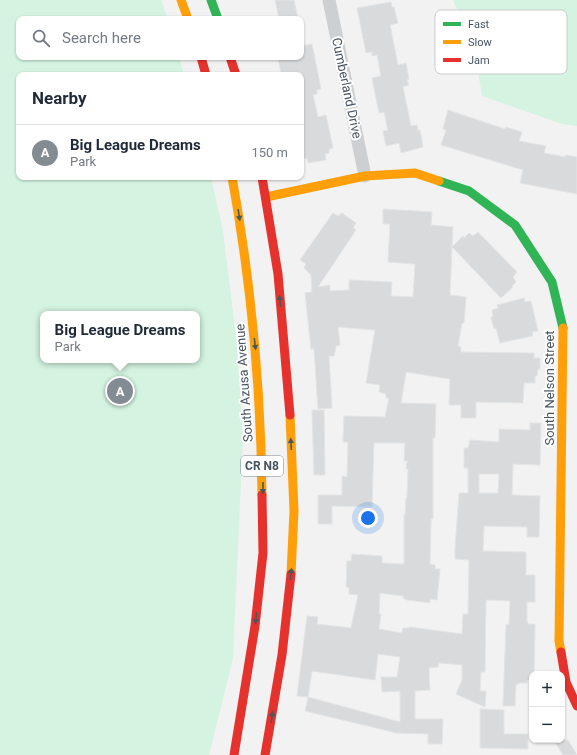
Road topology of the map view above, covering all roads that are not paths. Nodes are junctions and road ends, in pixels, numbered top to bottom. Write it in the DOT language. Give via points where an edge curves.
graph roads {
  1 [pos="181,0"];
  2 [pos="211,0"];
  3 [pos="329,0"];
  4 [pos="187,16"];
  5 [pos="217,16"];
  6 [pos="202,60"];
  7 [pos="231,60"];
  8 [pos="205,72"];
  9 [pos="235,72"];
  10 [pos="365,176"];
  11 [pos="233,180"];
  12 [pos="263,180"];
  13 [pos="266,197"];
  14 [pos="577,706"];
  15 [pos="234,755"];
  16 [pos="265,755"];
  1 -- 4 [label="main road"];
  2 -- 5 [label="main road"];
  3 -- 10 [label="street, Cumberland Drive"];
  6 -- 8 [label="main road"];
  7 -- 9 [label="main road"];
  10 -- 13 [label="main road, South Nelson Street"];
  10 -- 14 [label="main road, South Nelson Street" via="415,174 469,191 515,225 552,282 563,325 559,642 566,682"];
  11 -- 15 [label="main road, South Azusa Avenue / CR N8, one-way" via="244,242 258,367 263,553 255,626"];
  12 -- 13 [label="main road, CR N8"];
  16 -- 13 [label="main road, CR N8, one-way" via="293,554 288,365"];
}
